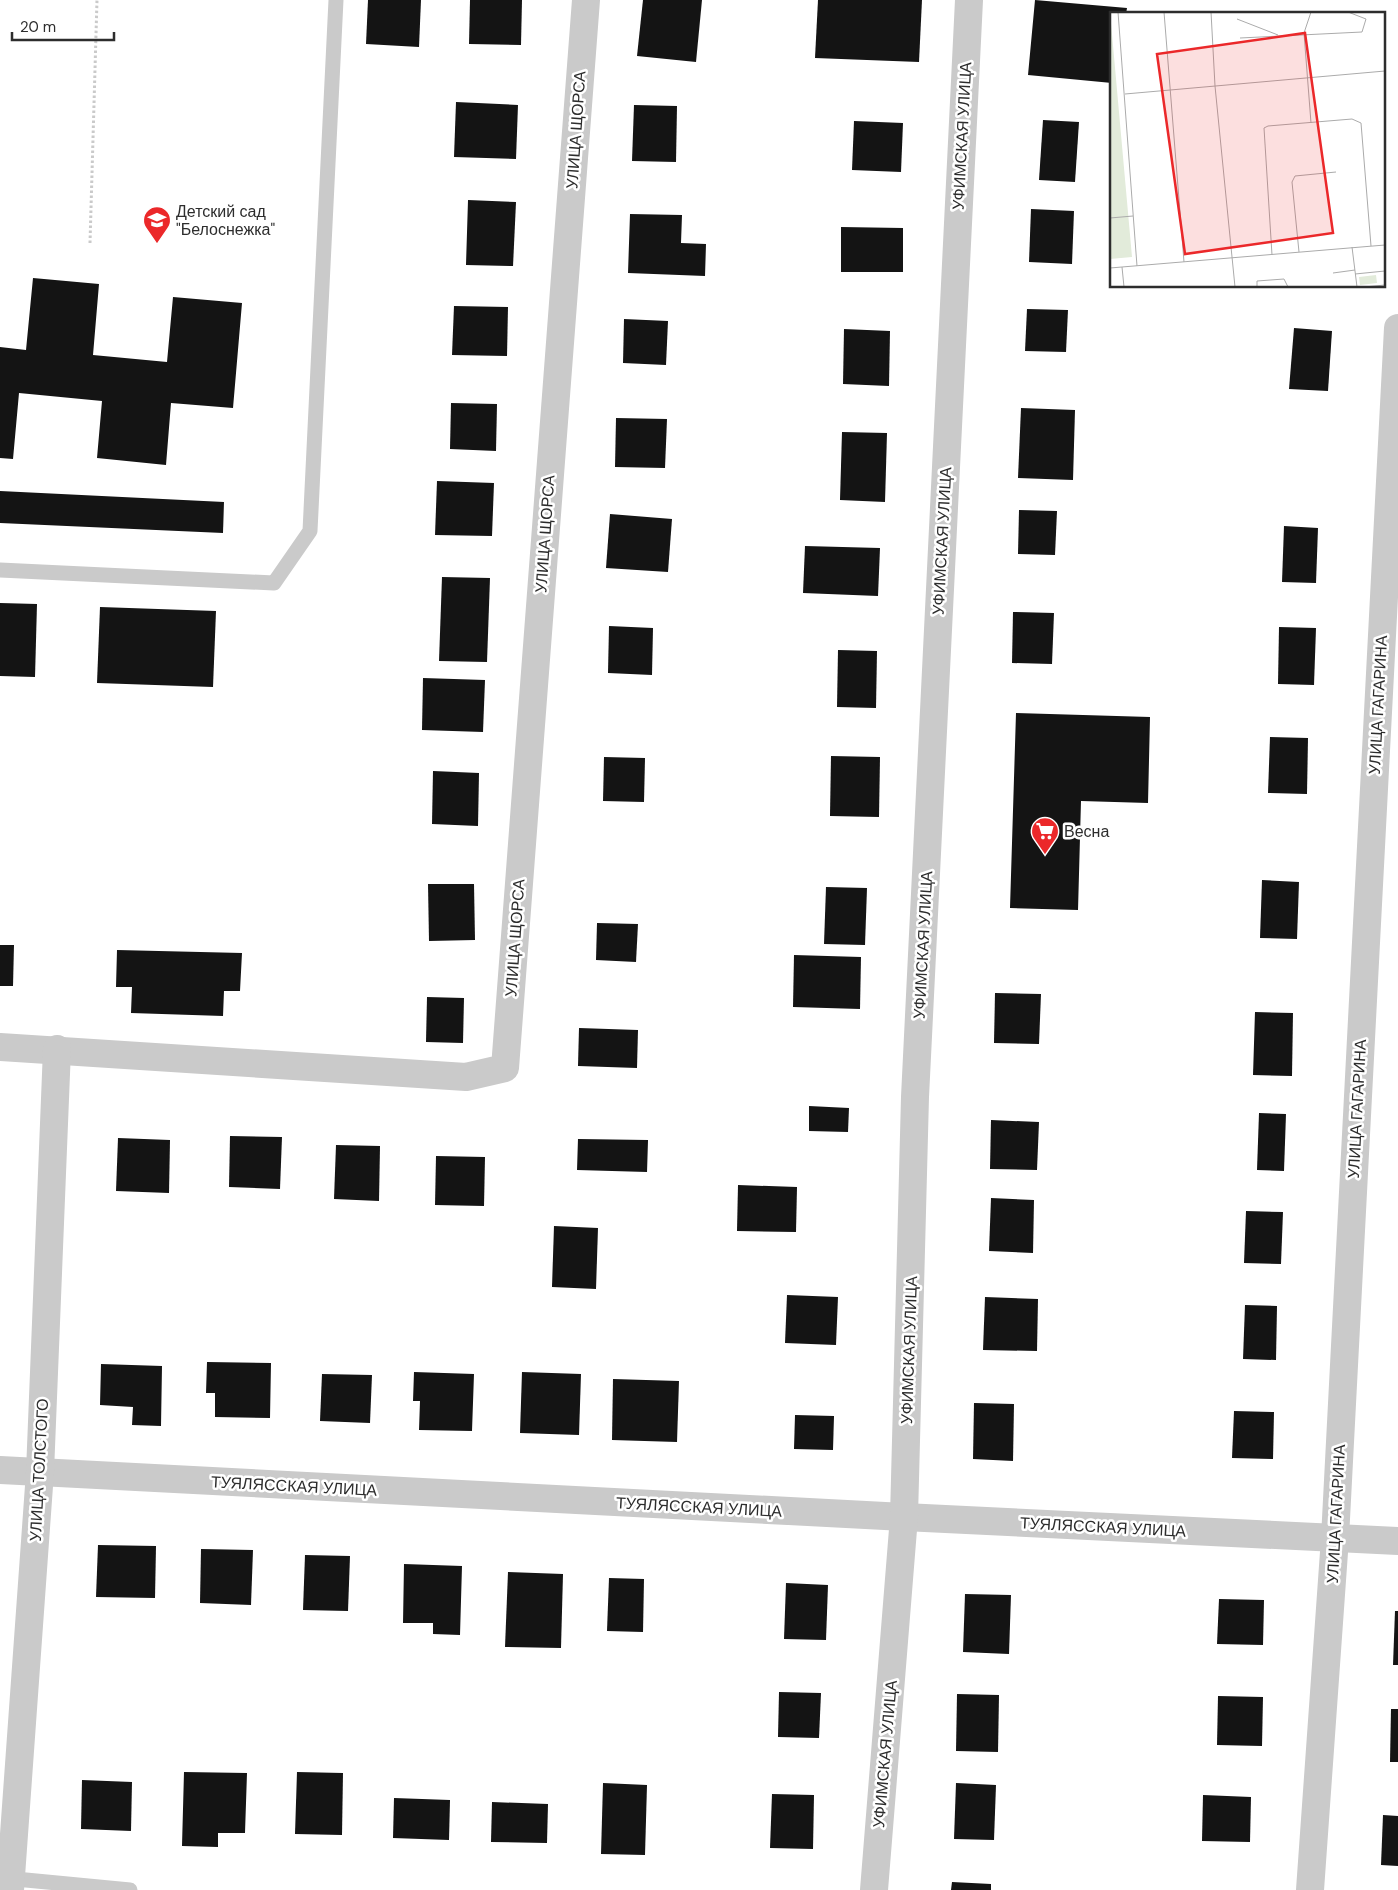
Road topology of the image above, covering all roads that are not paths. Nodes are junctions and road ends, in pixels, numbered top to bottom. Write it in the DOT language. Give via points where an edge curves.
graph roads {
  1 [pos="336,0"];
  2 [pos="586,0"];
  3 [pos="969,0"];
  4 [pos="1398,328"];
  5 [pos="0,570"];
  6 [pos="0,1047"];
  7 [pos="58,1049"];
  8 [pos="0,1470"];
  9 [pos="40,1472"];
  10 [pos="904,1517"];
  11 [pos="1335,1538"];
  12 [pos="1398,1541"];
  13 [pos="7,1882"];
  14 [pos="130,1890"];
  15 [pos="874,1890"];
  16 [pos="1310,1890"];
  1 -- 5 [label="lane" via="310,530 274,583"];
  2 -- 7 [label="street, УЛИЦА ЩОРСА" via="505,1068 466,1077"];
  3 -- 10 [label="street, УФИМСКАЯ УЛИЦА" via="915,1097"];
  4 -- 11 [label="street, УЛИЦА ГАГАРИНА"];
  6 -- 7 [label="street"];
  7 -- 9 [label="street, УЛИЦА ТОЛСТОГО"];
  8 -- 9 [label="street, ТУЯЛЯССКАЯ УЛИЦА"];
  9 -- 10 [label="street, ТУЯЛЯССКАЯ УЛИЦА"];
  9 -- 13 [label="street, УЛИЦА ТОЛСТОГО"];
  10 -- 11 [label="street, ТУЯЛЯССКАЯ УЛИЦА"];
  10 -- 15 [label="street, УФИМСКАЯ УЛИЦА"];
  11 -- 12 [label="street, ТУЯЛЯССКАЯ УЛИЦА"];
  11 -- 16 [label="street, УЛИЦА ГАГАРИНА"];
  13 -- 14 [label="lane"];
}
